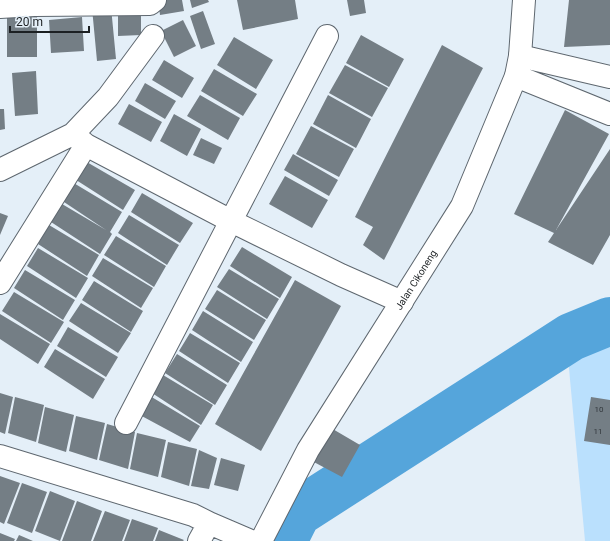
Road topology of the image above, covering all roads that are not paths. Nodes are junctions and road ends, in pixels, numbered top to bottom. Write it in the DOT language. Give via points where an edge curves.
graph roads {
  1 [pos="154,0"];
  2 [pos="524,0"];
  3 [pos="34,2"];
  4 [pos="0,7"];
  5 [pos="153,36"];
  6 [pos="327,36"];
  7 [pos="518,66"];
  8 [pos="610,78"];
  9 [pos="610,114"];
  10 [pos="80,140"];
  11 [pos="0,170"];
  12 [pos="231,221"];
  13 [pos="0,283"];
  14 [pos="402,302"];
  15 [pos="126,423"];
  16 [pos="0,456"];
  17 [pos="204,532"];
  18 [pos="251,541"];
  19 [pos="261,541"];
  1 -- 3 [label="street" via="150,4"];
  2 -- 7 [label="street, Jalan Cikoneng"];
  3 -- 4 [label="street"];
  5 -- 10 [label="street"];
  6 -- 12 [label="street"];
  7 -- 8 [label="street"];
  7 -- 9 [label="street"];
  7 -- 14 [label="street, Jalan Cikoneng" via="462,206"];
  10 -- 11 [label="street"];
  10 -- 12 [label="street"];
  10 -- 13 [label="street"];
  12 -- 14 [label="street"];
  12 -- 15 [label="street"];
  14 -- 19 [label="street, Jalan Cikoneng" via="308,450"];
  16 -- 17 [label="street" via="193,515"];
  17 -- 18 [label="street"];
}
